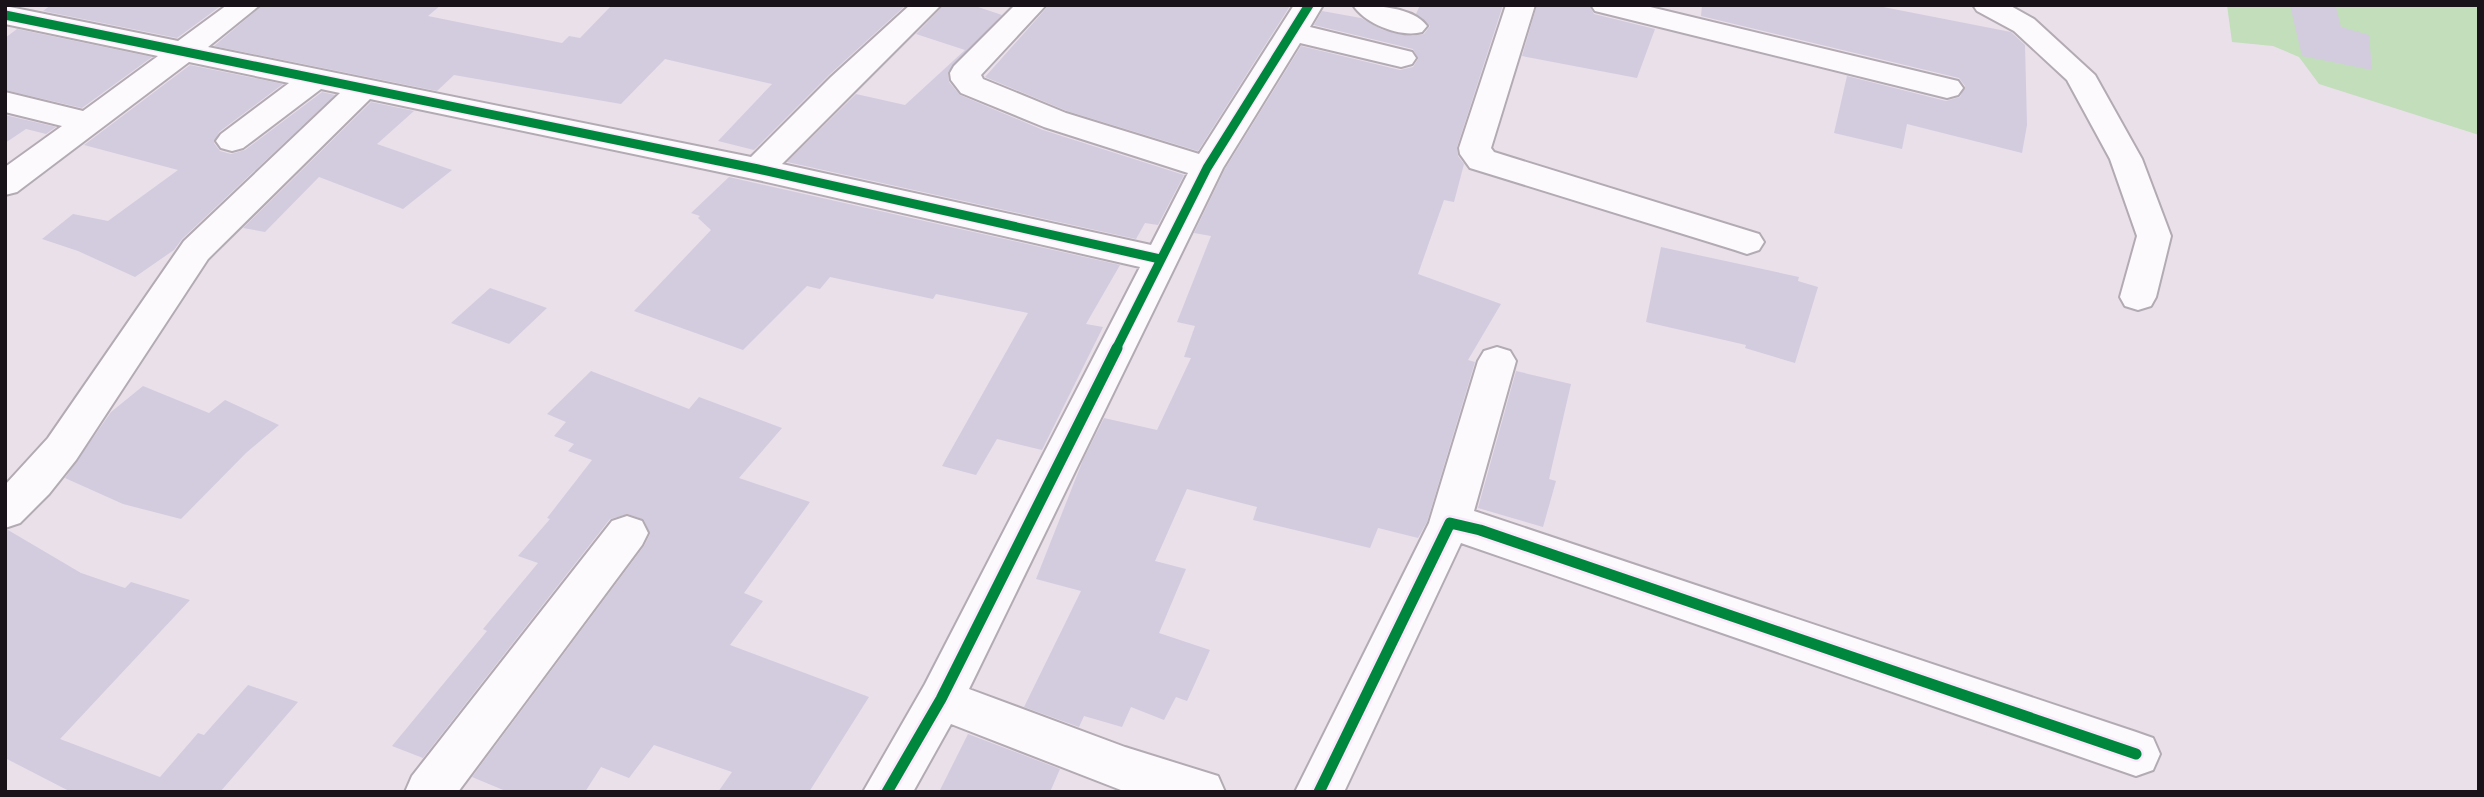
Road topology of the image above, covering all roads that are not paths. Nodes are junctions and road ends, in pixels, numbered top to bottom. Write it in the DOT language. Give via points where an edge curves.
graph roads {
  1 [pos="246,5"];
  2 [pos="927,5"];
  3 [pos="1032,5"];
  4 [pos="1367,5"];
  5 [pos="1521,5"];
  6 [pos="1605,5"];
  7 [pos="1987,5"];
  8 [pos="5,15"];
  9 [pos="1301,19"];
  10 [pos="1412,26"];
  11 [pos="183,50"];
  12 [pos="1401,58"];
  13 [pos="317,77"];
  14 [pos="365,87"];
  15 [pos="1947,88"];
  16 [pos="5,102"];
  17 [pos="88,122"];
  18 [pos="232,141"];
  19 [pos="1207,168"];
  20 [pos="758,169"];
  21 [pos="5,184"];
  22 [pos="1747,242"];
  23 [pos="1160,259"];
  24 [pos="2138,297"];
  25 [pos="1497,361"];
  26 [pos="5,511"];
  27 [pos="1450,523"];
  28 [pos="627,533"];
  29 [pos="941,699"];
  30 [pos="2136,754"];
  31 [pos="429,792"];
  32 [pos="887,792"];
  33 [pos="1201,792"];
  34 [pos="1319,792"];
  1 -- 11 [label="street"];
  2 -- 20 [label="street"];
  3 -- 19 [label="street" via="965,73 972,86 1055,120"];
  4 -- 10 [label="street" via="1378,14"];
  5 -- 22 [label="street" via="1476,154 1482,160"];
  6 -- 15 [label="street"];
  7 -- 24 [label="street" via="2024,25 2080,75 2120,148 2154,236"];
  8 -- 11 [label="street"];
  9 -- 12 [label="street"];
  9 -- 19 [label="street"];
  11 -- 13 [label="street"];
  11 -- 17 [label="street"];
  13 -- 14 [label="street"];
  13 -- 18 [label="street"];
  14 -- 20 [label="street"];
  14 -- 26 [label="street" via="195,250 62,449"];
  16 -- 17 [label="street"];
  17 -- 21 [label="street"];
  19 -- 23 [label="street"];
  20 -- 23 [label="street"];
  23 -- 29 [label="street"];
  25 -- 27 [label="street"];
  27 -- 30 [label="street"];
  27 -- 34 [label="street"];
  28 -- 31 [label="street"];
  29 -- 32 [label="street"];
  29 -- 33 [label="street" via="1125,769"];
}
